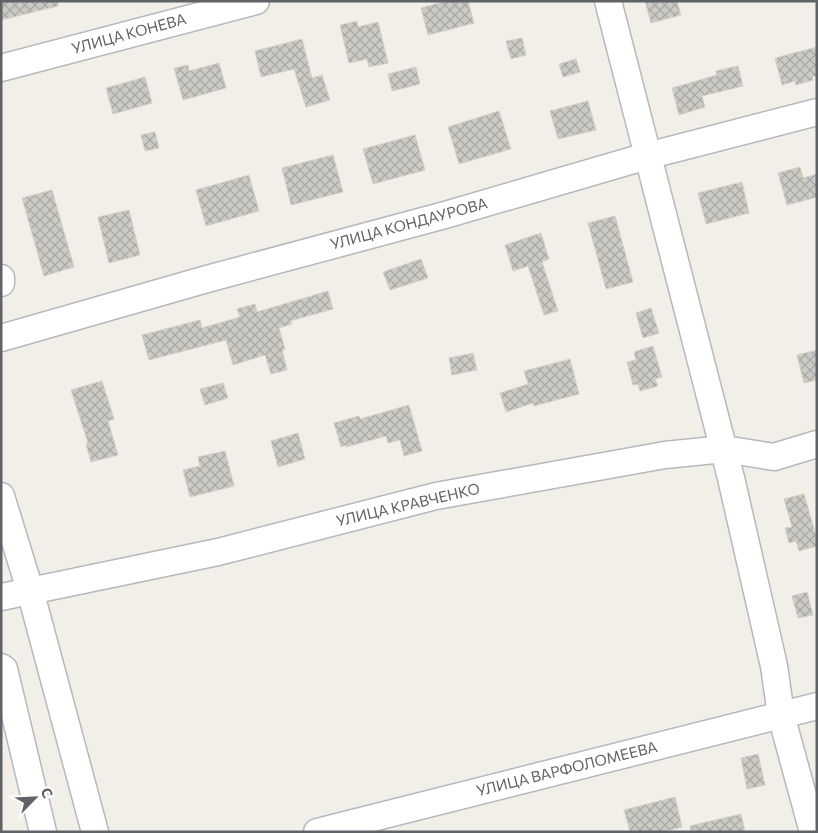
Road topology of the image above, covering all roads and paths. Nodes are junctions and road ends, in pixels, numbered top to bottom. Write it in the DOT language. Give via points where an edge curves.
graph roads {
  1 [pos="256,1"];
  2 [pos="608,1"];
  3 [pos="1,68"];
  4 [pos="817,112"];
  5 [pos="647,156"];
  6 [pos="1,278"];
  7 [pos="1,283"];
  8 [pos="1,338"];
  9 [pos="817,444"];
  10 [pos="724,449"];
  11 [pos="1,496"];
  12 [pos="30,590"];
  13 [pos="1,597"];
  14 [pos="1,667"];
  15 [pos="817,706"];
  16 [pos="781,715"];
  17 [pos="43,832"];
  18 [pos="95,832"];
  19 [pos="317,832"];
  20 [pos="813,832"];
  1 -- 3 [label="street, УЛИЦА КОНЕВА"];
  2 -- 5 [label="street"];
  4 -- 5 [label="street, УЛИЦА КОНДАУРОВА"];
  5 -- 8 [label="street, УЛИЦА КОНДАУРОВА"];
  5 -- 10 [label="street"];
  6 -- 7 [label="street"];
  9 -- 10 [label="street, УЛИЦА КРАВЧЕНКО" via="774,457"];
  10 -- 12 [label="street, УЛИЦА КРАВЧЕНКО" via="665,455 436,496 218,552"];
  10 -- 16 [label="street" via="774,666"];
  11 -- 12 [label="street"];
  12 -- 13 [label="street, УЛИЦА КРАВЧЕНКО"];
  12 -- 18 [label="street"];
  14 -- 17 [label="street" via="4,668"];
  15 -- 16 [label="street, УЛИЦА ВАРФОЛОМЕЕВА"];
  16 -- 19 [label="street, УЛИЦА ВАРФОЛОМЕЕВА"];
  16 -- 20 [label="street"];
}
